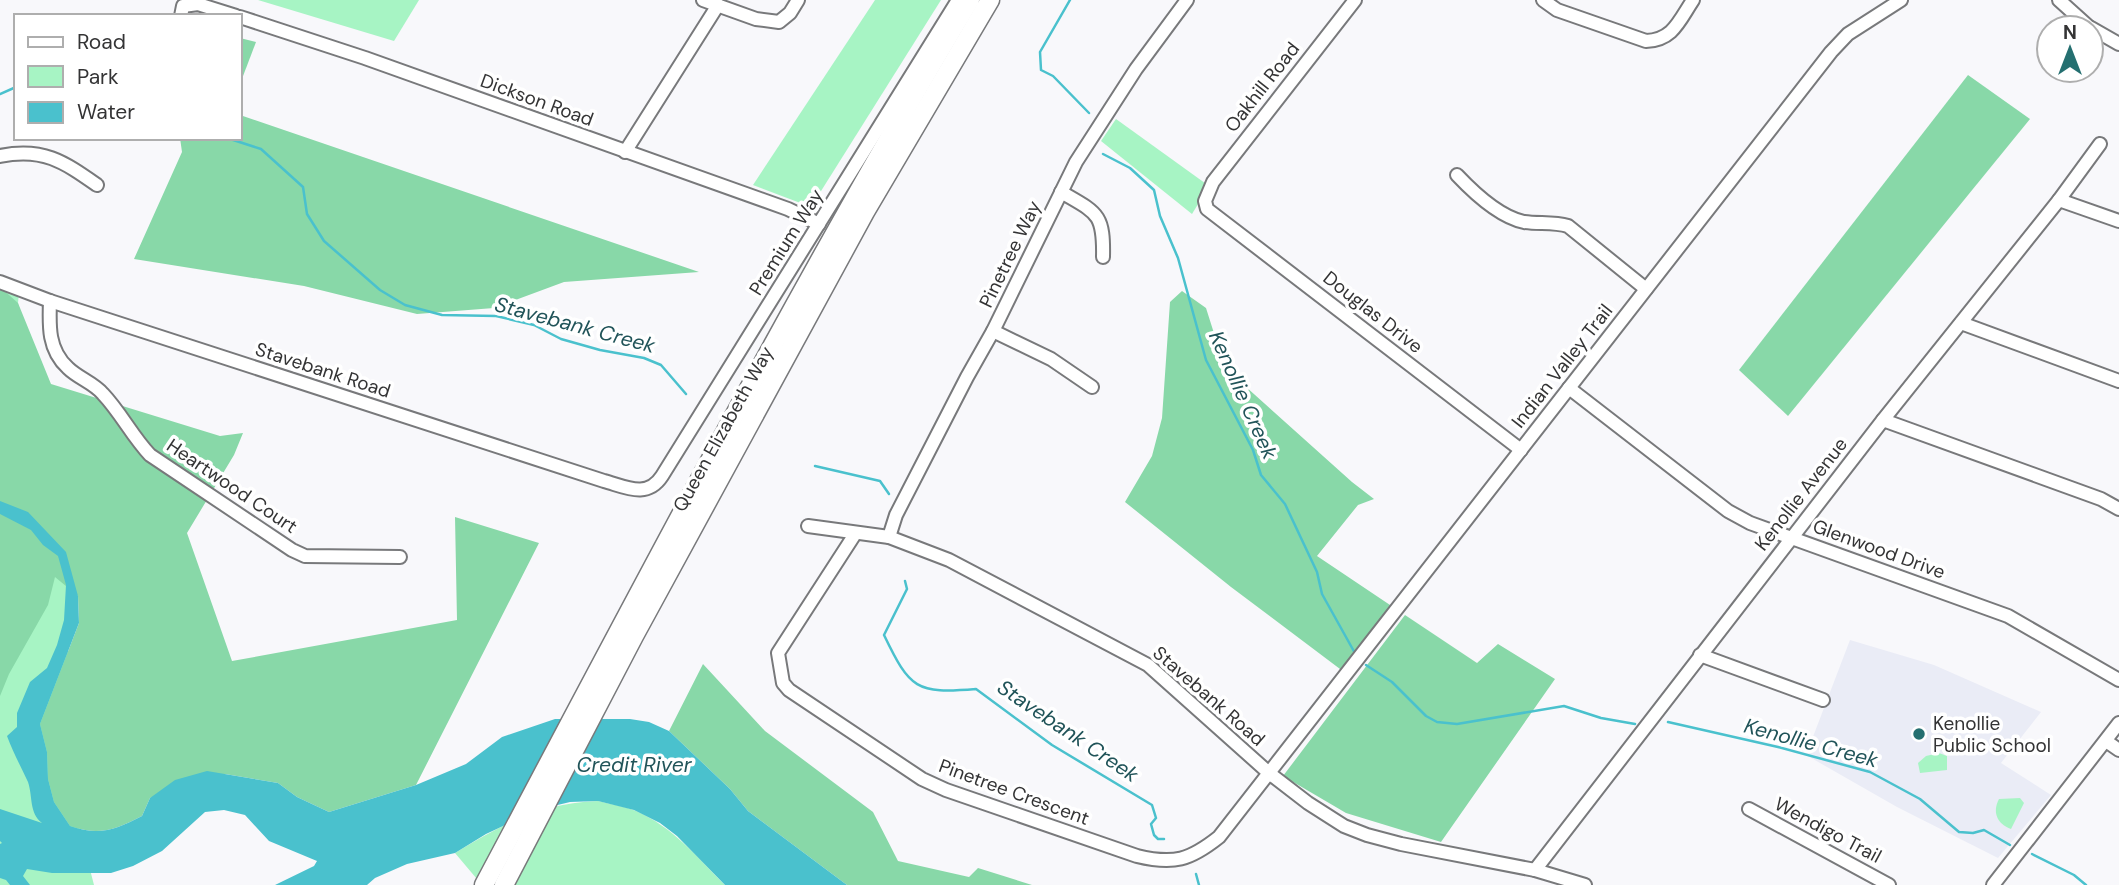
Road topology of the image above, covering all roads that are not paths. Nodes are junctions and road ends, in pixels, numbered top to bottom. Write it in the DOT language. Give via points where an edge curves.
graph roads {
  1 [pos="703,0"];
  2 [pos="798,0"];
  3 [pos="958,0"];
  4 [pos="970,0"];
  5 [pos="990,0"];
  6 [pos="1187,0"];
  7 [pos="1355,0"];
  8 [pos="1544,0"];
  9 [pos="1693,0"];
  10 [pos="1901,0"];
  11 [pos="2059,0"];
  12 [pos="718,5"];
  13 [pos="182,11"];
  14 [pos="231,14"];
  15 [pos="2075,14"];
  16 [pos="242,17"];
  17 [pos="2100,144"];
  18 [pos="625,152"];
  19 [pos="0,156"];
  20 [pos="1457,176"];
  21 [pos="97,185"];
  22 [pos="1061,192"];
  23 [pos="2059,200"];
  24 [pos="1205,201"];
  25 [pos="2119,222"];
  26 [pos="819,224"];
  27 [pos="1103,257"];
  28 [pos="0,282"];
  29 [pos="1646,289"];
  30 [pos="50,302"];
  31 [pos="1961,323"];
  32 [pos="993,331"];
  33 [pos="2119,381"];
  34 [pos="1092,387"];
  35 [pos="1569,388"];
  36 [pos="1883,420"];
  37 [pos="1521,450"];
  38 [pos="636,490"];
  39 [pos="2119,509"];
  40 [pos="808,526"];
  41 [pos="855,534"];
  42 [pos="889,537"];
  43 [pos="1792,538"];
  44 [pos="400,557"];
  45 [pos="627,633"];
  46 [pos="1700,656"];
  47 [pos="2119,680"];
  48 [pos="1823,700"];
  49 [pos="2119,723"];
  50 [pos="2106,741"];
  51 [pos="2119,750"];
  52 [pos="1269,774"];
  53 [pos="1749,809"];
  54 [pos="1535,870"];
  55 [pos="484,885"];
  56 [pos="504,885"];
  57 [pos="1585,885"];
  58 [pos="1889,885"];
  59 [pos="1993,885"];
  1 -- 12 [label="street"];
  2 -- 12 [label="street" via="779,22"];
  3 -- 26 [label="street, Premium Way"];
  4 -- 45 [label="highway, Queen Elizabeth Way" via="834,237"];
  5 -- 45 [label="highway, Queen Elizabeth Way"];
  6 -- 22 [label="street, Pinetree Way" via="1136,69"];
  7 -- 24 [label="street, Oakhill Road" via="1213,182"];
  8 -- 9 [label="street" via="1557,10 1646,41 1659,40 1672,31"];
  10 -- 29 [label="street, Indian Valley Trail" via="1848,34 1830,52"];
  11 -- 15 [label="street"];
  12 -- 18 [label="street"];
  13 -- 14 [label="street, Dickson Road" via="198,4"];
  16 -- 18 [label="street, Dickson Road"];
  17 -- 23 [label="street, Kenollie Avenue"];
  18 -- 26 [label="street, Dickson Road"];
  19 -- 21 [label="street" via="18,152 51,157"];
  20 -- 29 [label="street" via="1508,216 1568,226"];
  22 -- 27 [label="street" via="1096,214 1104,233"];
  22 -- 32 [label="street, Pinetree Way"];
  23 -- 25 [label="street"];
  23 -- 31 [label="street, Kenollie Avenue"];
  24 -- 37 [label="street, Douglas Drive" via="1208,209"];
  26 -- 38 [label="street, Premium Way" via="662,476 653,487"];
  28 -- 30 [label="street, Stavebank Road"];
  29 -- 35 [label="street, Indian Valley Trail"];
  30 -- 38 [label="street, Stavebank Road"];
  30 -- 44 [label="street, Heartwood Court" via="49,332 58,356 67,368 100,390 150,455 299,553"];
  31 -- 33 [label="street"];
  31 -- 36 [label="street, Kenollie Avenue"];
  32 -- 34 [label="street" via="1051,359"];
  32 -- 42 [label="street, Pinetree Way" via="896,515"];
  35 -- 37 [label="street, Indian Valley Trail"];
  35 -- 43 [label="street, Glenwood Drive" via="1728,511"];
  36 -- 39 [label="street"];
  36 -- 43 [label="street, Kenollie Avenue"];
  37 -- 52 [label="street, Indian Valley Trail"];
  40 -- 41 [label="street, Stavebank Road"];
  41 -- 42 [label="street, Stavebank Road"];
  41 -- 52 [label="street, Pinetree Crescent" via="778,653 783,683 922,779 1137,856 1175,861 1191,857 1219,837"];
  42 -- 52 [label="street, Stavebank Road" via="949,559 1148,666"];
  43 -- 46 [label="street, Kenollie Avenue"];
  43 -- 47 [label="street, Glenwood Drive" via="2008,616"];
  45 -- 55 [label="highway, Queen Elizabeth Way"];
  45 -- 56 [label="highway, Queen Elizabeth Way"];
  46 -- 48 [label="street"];
  46 -- 54 [label="street, Kenollie Avenue"];
  49 -- 50 [label="street"];
  50 -- 51 [label="street"];
  50 -- 59 [label="street"];
  52 -- 54 [label="street, Stavebank Road" via="1326,815 1367,835"];
  53 -- 58 [label="street, Wendigo Trail"];
  54 -- 57 [label="street, Stavebank Road"];
}
